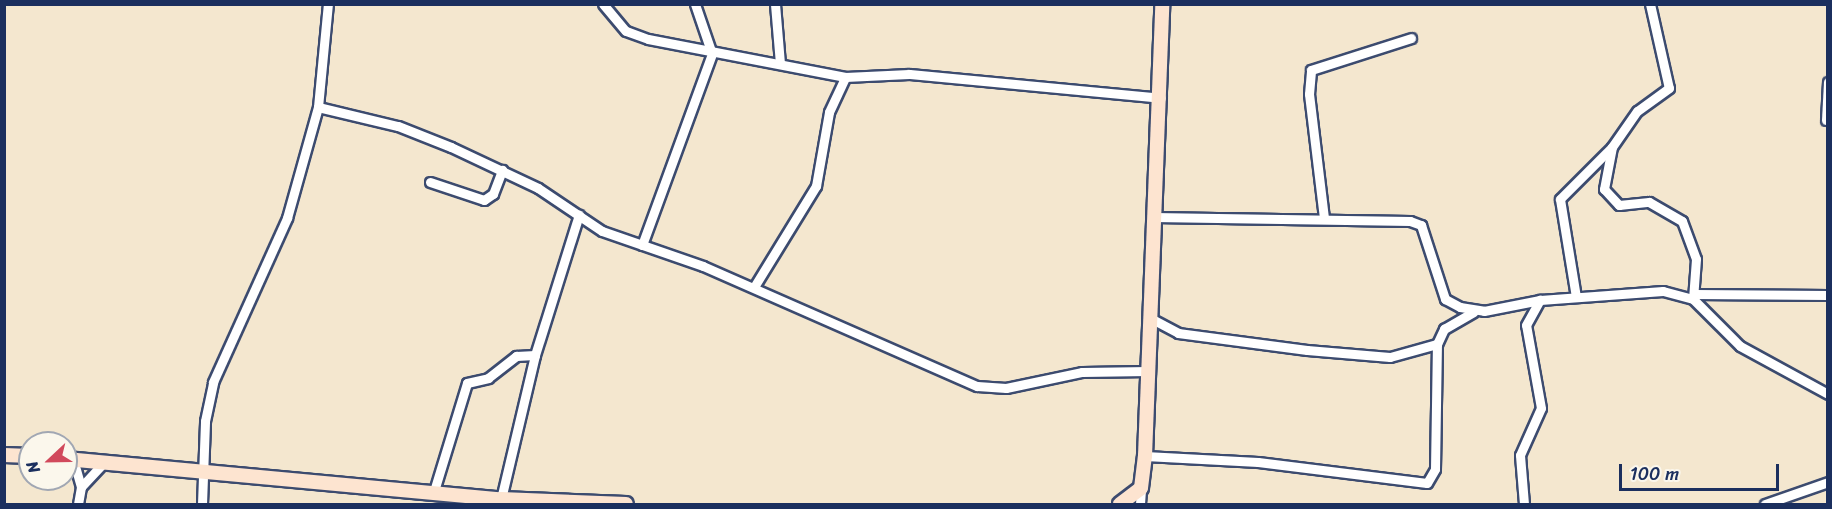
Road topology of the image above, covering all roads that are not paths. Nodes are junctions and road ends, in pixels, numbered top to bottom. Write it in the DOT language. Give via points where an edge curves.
graph roads {
  1 [pos="328,4"];
  2 [pos="603,4"];
  3 [pos="695,4"];
  4 [pos="775,4"];
  5 [pos="1162,4"];
  6 [pos="1650,4"];
  7 [pos="1411,38"];
  8 [pos="712,54"];
  9 [pos="780,64"];
  10 [pos="845,76"];
  11 [pos="1827,82"];
  12 [pos="1161,98"];
  13 [pos="318,107"];
  14 [pos="1826,120"];
  15 [pos="1612,147"];
  16 [pos="502,170"];
  17 [pos="430,182"];
  18 [pos="579,215"];
  19 [pos="1153,217"];
  20 [pos="1324,218"];
  21 [pos="642,245"];
  22 [pos="754,287"];
  23 [pos="1694,296"];
  24 [pos="1827,296"];
  25 [pos="1576,297"];
  26 [pos="1540,300"];
  27 [pos="1473,312"];
  28 [pos="1152,319"];
  29 [pos="1437,344"];
  30 [pos="535,355"];
  31 [pos="1149,371"];
  32 [pos="1827,394"];
  33 [pos="1145,456"];
  34 [pos="78,460"];
  35 [pos="105,461"];
  36 [pos="201,471"];
  37 [pos="78,480"];
  38 [pos="1827,482"];
  39 [pos="81,487"];
  40 [pos="1141,488"];
  41 [pos="434,491"];
  42 [pos="501,499"];
  43 [pos="78,504"];
  44 [pos="202,504"];
  45 [pos="626,504"];
  46 [pos="1120,504"];
  47 [pos="1140,504"];
  48 [pos="1524,504"];
  49 [pos="1765,504"];
  1 -- 13 [label="street"];
  2 -- 8 [label="street" via="626,31"];
  3 -- 8 [label="street"];
  4 -- 9 [label="street"];
  5 -- 12 [label="street"];
  6 -- 15 [label="street" via="1669,88 1637,111"];
  7 -- 20 [label="street" via="1311,70 1308,88"];
  8 -- 9 [label="street"];
  8 -- 21 [label="street"];
  9 -- 10 [label="street"];
  10 -- 12 [label="street" via="909,74"];
  10 -- 22 [label="street" via="829,112 816,186"];
  11 -- 14 [label="street"];
  12 -- 19 [label="street"];
  13 -- 16 [label="street" via="398,126"];
  13 -- 36 [label="street" via="287,218 213,382"];
  15 -- 23 [label="street" via="1604,174 1608,197 1620,205 1649,202 1682,221 1696,259"];
  15 -- 25 [label="street" via="1560,199"];
  16 -- 17 [label="street" via="493,194 484,200"];
  16 -- 18 [label="street"];
  18 -- 21 [label="street"];
  18 -- 30 [label="street"];
  19 -- 20 [label="street"];
  19 -- 28 [label="street"];
  20 -- 27 [label="street" via="1421,225 1445,299"];
  21 -- 22 [label="street"];
  22 -- 31 [label="street" via="977,386 1006,388 1082,372"];
  23 -- 24 [label="street"];
  23 -- 25 [label="street" via="1663,291"];
  23 -- 32 [label="street" via="1740,346"];
  25 -- 26 [label="street"];
  26 -- 27 [label="street"];
  26 -- 48 [label="street" via="1526,325 1541,408 1520,455"];
  27 -- 29 [label="street" via="1444,329"];
  28 -- 29 [label="street" via="1178,333 1297,349 1390,357"];
  28 -- 31 [label="street"];
  29 -- 33 [label="street" via="1436,469 1427,483 1258,462"];
  30 -- 41 [label="street" via="516,356 488,378 467,383"];
  30 -- 42 [label="street"];
  31 -- 33 [label="street"];
  33 -- 40 [label="street"];
  34 -- 35 [label="street"];
  35 -- 36 [label="street"];
  35 -- 39 [label="street"];
  36 -- 41 [label="street"];
  36 -- 44 [label="street"];
  37 -- 39 [label="street"];
  38 -- 49 [label="street"];
  39 -- 43 [label="street"];
  40 -- 46 [label="street"];
  40 -- 47 [label="street"];
  41 -- 42 [label="street"];
  42 -- 45 [label="street"];
}
